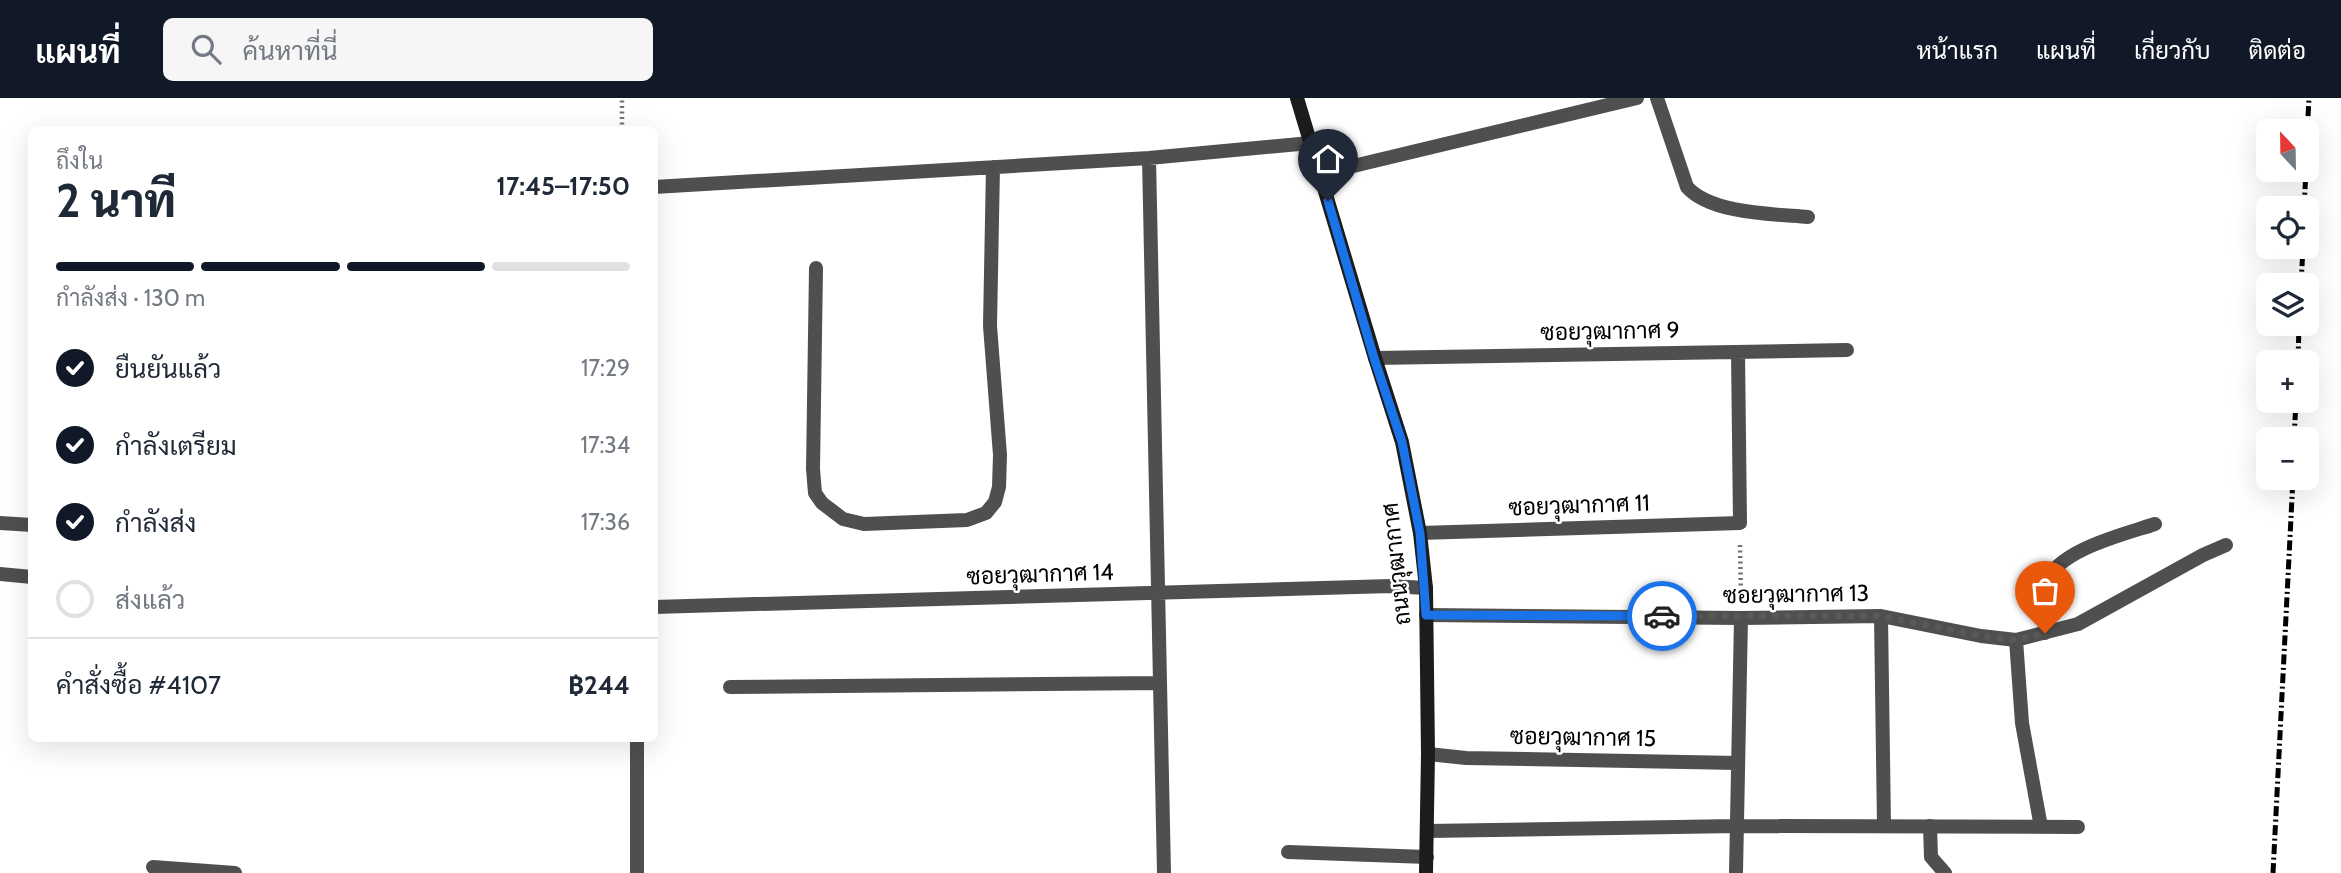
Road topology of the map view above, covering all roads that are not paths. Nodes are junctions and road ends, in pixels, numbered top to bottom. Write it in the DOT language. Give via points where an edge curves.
graph roads {
  1 [pos="1297,98"];
  2 [pos="1637,98"];
  3 [pos="1657,98"];
  4 [pos="1310,143"];
  5 [pos="1149,158"];
  6 [pos="993,167"];
  7 [pos="1320,174"];
  8 [pos="658,187"];
  9 [pos="1808,217"];
  10 [pos="816,268"];
  11 [pos="1847,350"];
  12 [pos="1738,352"];
  13 [pos="1374,358"];
  14 [pos="0,523"];
  15 [pos="2155,524"];
  16 [pos="28,525"];
  17 [pos="1420,533"];
  18 [pos="2226,545"];
  19 [pos="0,574"];
  20 [pos="28,577"];
  21 [pos="1426,588"];
  22 [pos="1157,594"];
  23 [pos="658,607"];
  24 [pos="1426,615"];
  25 [pos="1881,616"];
  26 [pos="1741,618"];
  27 [pos="2045,633"];
  28 [pos="2016,640"];
  29 [pos="1160,683"];
  30 [pos="730,687"];
  31 [pos="636,742"];
  32 [pos="1428,754"];
  33 [pos="1738,763"];
  34 [pos="1736,826"];
  35 [pos="1884,826"];
  36 [pos="1930,826"];
  37 [pos="2041,827"];
  38 [pos="2078,827"];
  39 [pos="1427,831"];
  40 [pos="1288,852"];
  41 [pos="1427,857"];
  42 [pos="153,867"];
  43 [pos="235,873"];
  44 [pos="637,873"];
  45 [pos="1164,873"];
  46 [pos="1426,873"];
  47 [pos="1735,873"];
  48 [pos="1945,873"];
  1 -- 4 [label="main road, ถนนวุฒากาศ"];
  2 -- 7 [label="street"];
  3 -- 9 [label="street" via="1687,187 1695,196 1741,210"];
  4 -- 5 [label="street"];
  4 -- 7 [label="main road, ถนนวุฒากาศ"];
  5 -- 6 [label="street"];
  5 -- 22 [label="street"];
  6 -- 8 [label="street"];
  6 -- 10 [label="street" via="990,326 1000,454 999,487 986,513 967,520 864,524 833,513 815,493"];
  7 -- 13 [label="main road, ถนนวุฒากาศ"];
  11 -- 12 [label="street, ซอยวุฒากาศ 9"];
  12 -- 13 [label="street, ซอยวุฒากาศ 9"];
  12 -- 17 [label="street, ซอยวุฒากาศ 11" via="1740,523"];
  13 -- 17 [label="main road, ถนนวุฒากาศ" via="1402,442"];
  14 -- 16 [label="street"];
  15 -- 27 [label="street" via="2104,541 2052,570 2045,585"];
  17 -- 21 [label="main road, ถนนวุฒากาศ"];
  18 -- 27 [label="street, ซอยวุฒากาศ 13" via="2078,624"];
  19 -- 20 [label="street"];
  21 -- 22 [label="street, ซอยวุฒากาศ 14"];
  21 -- 24 [label="main road, ถนนวุฒากาศ"];
  22 -- 23 [label="street, ซอยวุฒากาศ 14"];
  22 -- 29 [label="street"];
  24 -- 26 [label="street, ซอยวุฒากาศ 13"];
  24 -- 32 [label="main road, ถนนวุฒากาศ"];
  25 -- 26 [label="street, ซอยวุฒากาศ 13"];
  25 -- 28 [label="street, ซอยวุฒากาศ 13"];
  25 -- 35 [label="street"];
  26 -- 33 [label="street"];
  27 -- 28 [label="street, ซอยวุฒากาศ 13"];
  28 -- 37 [label="street" via="2022,723"];
  29 -- 30 [label="street"];
  29 -- 45 [label="street"];
  31 -- 44 [label="street"];
  32 -- 33 [label="street, ซอยวุฒากาศ 15"];
  32 -- 39 [label="main road, ถนนวุฒากาศ"];
  33 -- 34 [label="street"];
  34 -- 35 [label="street"];
  34 -- 39 [label="street"];
  34 -- 47 [label="street"];
  35 -- 36 [label="street"];
  36 -- 37 [label="street"];
  36 -- 48 [label="street" via="1931,857"];
  37 -- 38 [label="street"];
  39 -- 41 [label="main road, ถนนวุฒากาศ"];
  40 -- 41 [label="street"];
  41 -- 46 [label="main road, ถนนวุฒากาศ"];
  42 -- 43 [label="street"];
}
